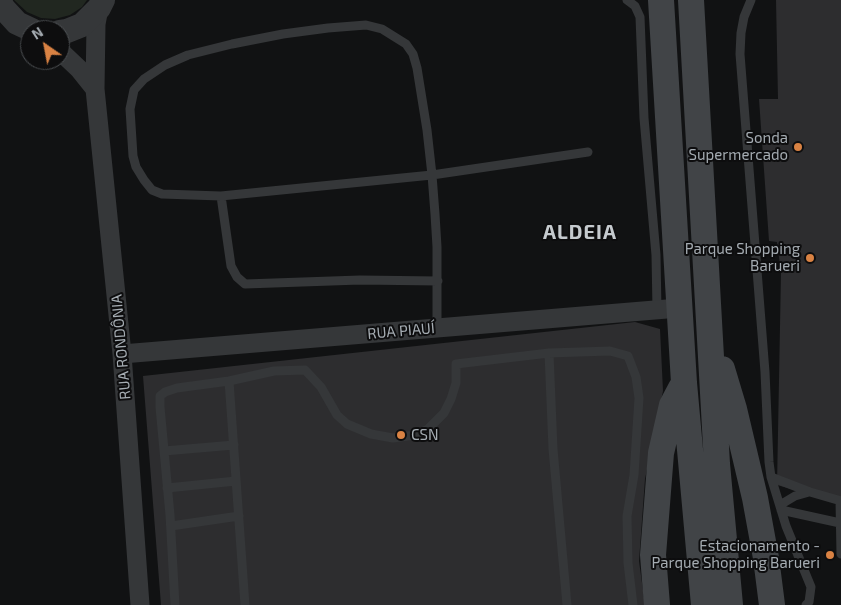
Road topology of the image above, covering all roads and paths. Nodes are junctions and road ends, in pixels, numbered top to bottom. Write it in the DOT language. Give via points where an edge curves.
graph roads {
  1 [pos="627,0"];
  2 [pos="659,0"];
  3 [pos="692,0"];
  4 [pos="751,0"];
  5 [pos="101,4"];
  6 [pos="1,6"];
  7 [pos="20,24"];
  8 [pos="70,31"];
  9 [pos="70,60"];
  10 [pos="95,89"];
  11 [pos="588,152"];
  12 [pos="432,174"];
  13 [pos="220,196"];
  14 [pos="438,281"];
  15 [pos="668,309"];
  16 [pos="709,322"];
  17 [pos="437,328"];
  18 [pos="549,353"];
  19 [pos="122,354"];
  20 [pos="229,381"];
  21 [pos="684,383"];
  22 [pos="234,445"];
  23 [pos="164,451"];
  24 [pos="771,477"];
  25 [pos="236,481"];
  26 [pos="167,488"];
  27 [pos="810,492"];
  28 [pos="841,501"];
  29 [pos="781,508"];
  30 [pos="238,516"];
  31 [pos="840,523"];
  32 [pos="171,526"];
  33 [pos="841,554"];
  34 [pos="140,605"];
  35 [pos="175,605"];
  36 [pos="245,605"];
  37 [pos="567,605"];
  38 [pos="633,605"];
  39 [pos="657,605"];
  40 [pos="704,605"];
  41 [pos="730,605"];
  42 [pos="772,605"];
  43 [pos="806,605"];
  1 -- 15 [label="lane" via="635,6 640,17 644,118 656,255"];
  2 -- 3 [label="street"];
  2 -- 15 [label="main road"];
  3 -- 16 [label="main road"];
  4 -- 24 [label="lane" via="744,17 740,54 766,372"];
  5 -- 8 [label="street" via="82,25"];
  5 -- 10 [label="street, RUA RONDÔNIA" via="96,24"];
  6 -- 7 [label="street"];
  9 -- 10 [label="street"];
  10 -- 19 [label="street, RUA RONDÔNIA"];
  11 -- 12 [label="lane"];
  12 -- 13 [label="lane"];
  12 -- 13 [label="lane" via="417,68 406,44 382,29 366,25 328,28 240,42 188,55 164,65 134,90 130,109 133,156 136,167 152,190 162,194"];
  12 -- 14 [label="lane"];
  13 -- 14 [label="lane" via="231,266 245,284"];
  14 -- 17 [label="lane"];
  15 -- 17 [label="street, RUA PIAUÍ"];
  15 -- 21 [label="main road"];
  16 -- 41 [label="main road" via="717,464"];
  16 -- 42 [label="main road" via="734,409 754,498"];
  17 -- 19 [label="street, RUA PIAUÍ"];
  18 -- 20 [label="lane" via="456,364 456,383 444,413 428,429 415,435 393,438 371,434 347,424 305,370 274,371"];
  18 -- 37 [label="lane" via="553,449"];
  18 -- 38 [label="lane" via="610,351 628,356 636,377 639,398 637,436 627,516"];
  19 -- 34 [label="street, RUA RONDÔNIA"];
  20 -- 22 [label="lane"];
  20 -- 23 [label="lane" via="176,388 160,396"];
  21 -- 39 [label="main road" via="672,404 661,453 653,555"];
  21 -- 40 [label="main road"];
  22 -- 23 [label="lane"];
  22 -- 25 [label="lane"];
  23 -- 26 [label="lane"];
  24 -- 27 [label="lane"];
  24 -- 29 [label="lane"];
  25 -- 26 [label="lane"];
  25 -- 30 [label="lane"];
  26 -- 32 [label="lane"];
  27 -- 28 [label="lane"];
  27 -- 29 [label="lane" via="795,496"];
  28 -- 31 [label="lane"];
  29 -- 31 [label="lane"];
  29 -- 43 [label="lane" via="811,587"];
  30 -- 32 [label="lane"];
  30 -- 36 [label="lane"];
  31 -- 33 [label="lane"];
  32 -- 35 [label="lane"];
}
